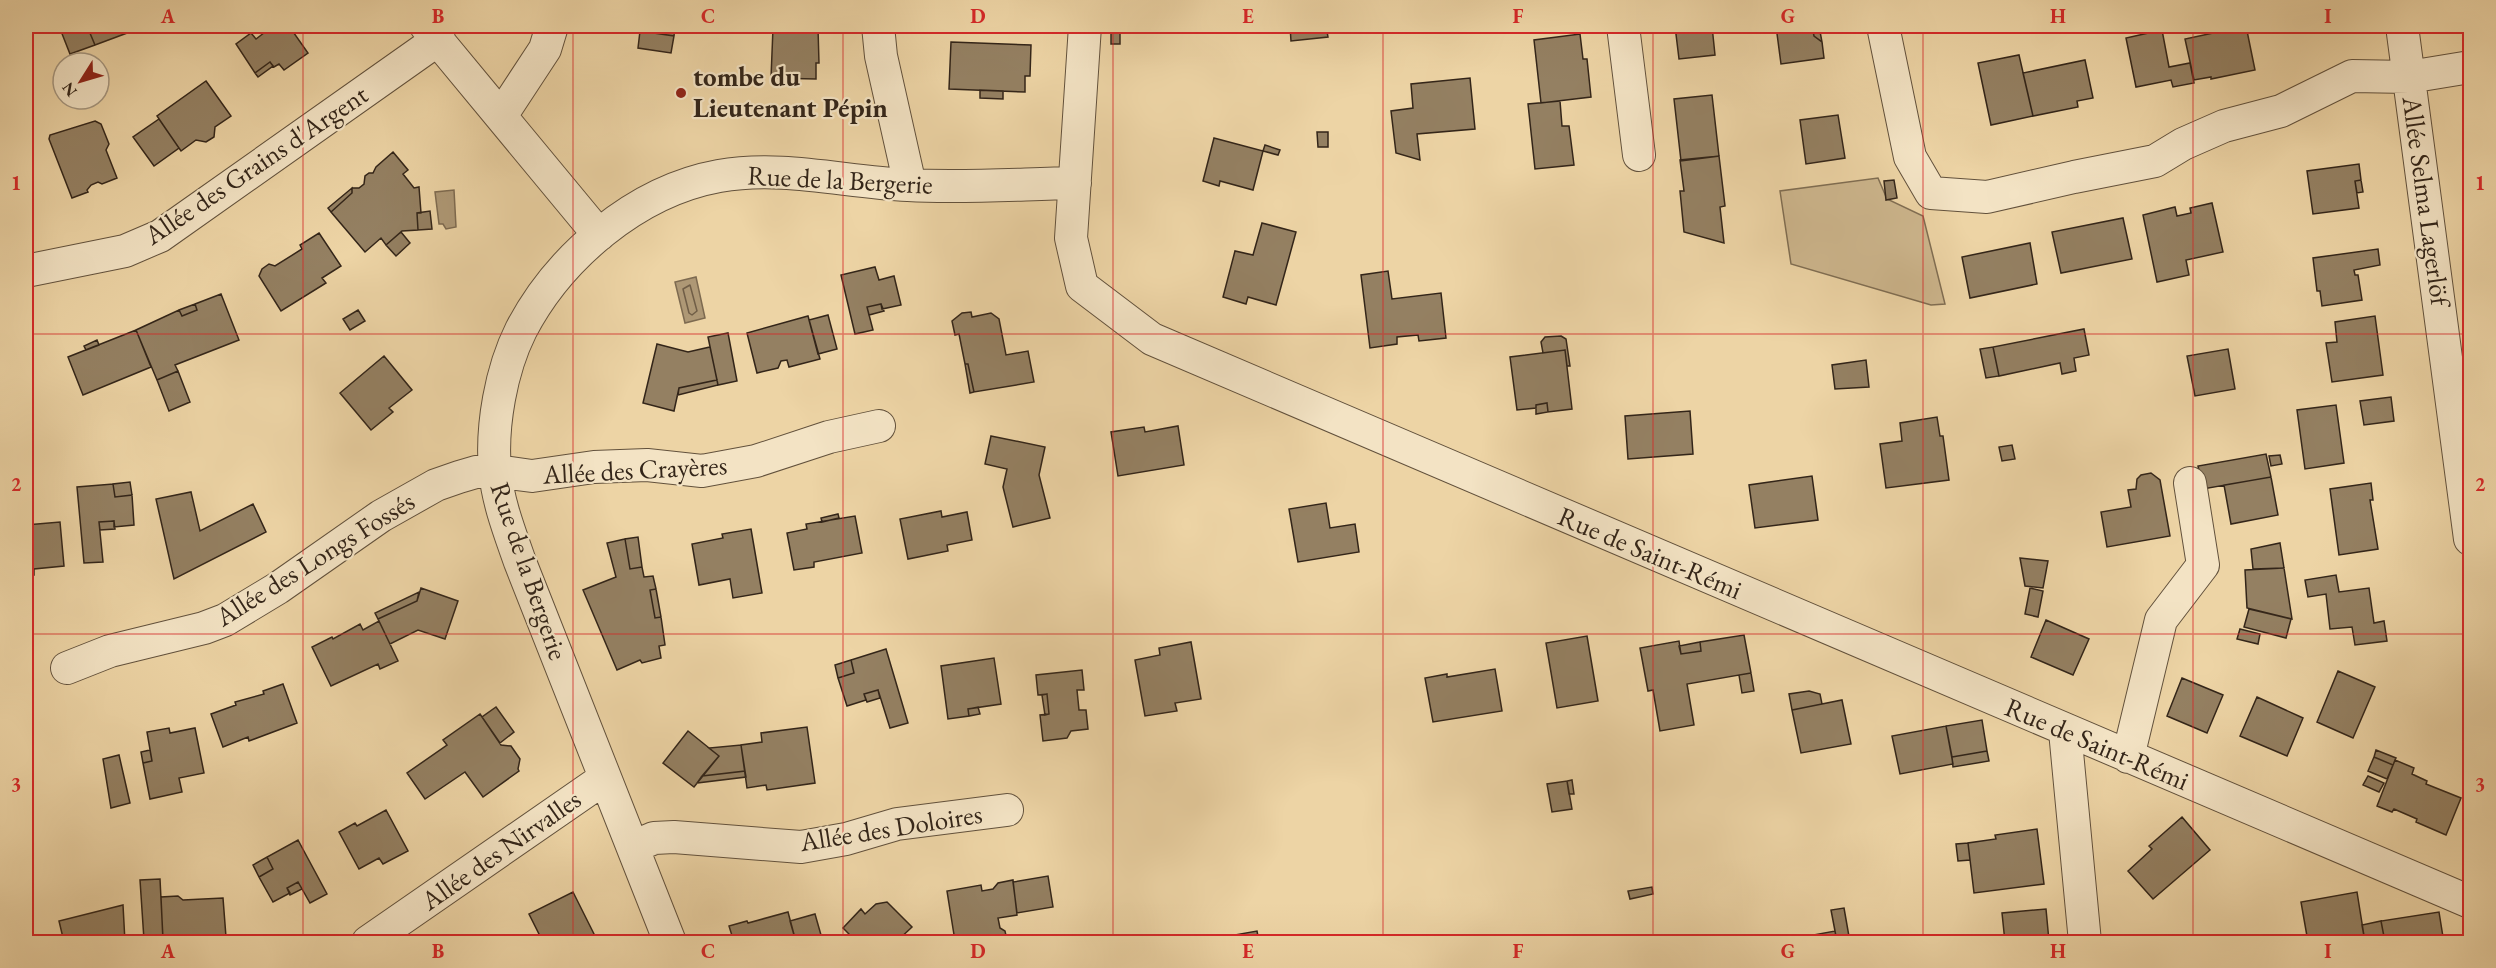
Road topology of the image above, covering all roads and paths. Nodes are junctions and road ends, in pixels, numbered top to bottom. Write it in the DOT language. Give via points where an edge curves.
graph roads {
  1 [pos="552,26"];
  2 [pos="879,26"];
  3 [pos="1085,26"];
  4 [pos="1623,26"];
  5 [pos="1883,26"];
  6 [pos="2402,26"];
  7 [pos="433,32"];
  8 [pos="2470,67"];
  9 [pos="2409,77"];
  10 [pos="501,116"];
  11 [pos="1639,155"];
  12 [pos="1075,183"];
  13 [pos="910,185"];
  14 [pos="599,235"];
  15 [pos="26,271"];
  16 [pos="879,426"];
  17 [pos="495,471"];
  18 [pos="2190,483"];
  19 [pos="2470,539"];
  20 [pos="67,668"];
  21 [pos="2065,730"];
  22 [pos="2128,757"];
  23 [pos="605,778"];
  24 [pos="1007,810"];
  25 [pos="633,847"];
  26 [pos="2470,902"];
  27 [pos="368,942"];
  28 [pos="670,942"];
  29 [pos="2085,942"];
  1 -- 10 [label="street" via="544,49"];
  2 -- 13 [label="street" via="881,56"];
  3 -- 12 [label="street, Rue de Saint-Rémi"];
  4 -- 11 [label="street"];
  5 -- 9 [label="street" via="1910,157 1931,193 1987,197 2155,161 2224,126 2281,111 2352,76"];
  6 -- 9 [label="street, Allée Selma Lagerlöf"];
  7 -- 10 [label="street"];
  7 -- 15 [label="street, Allée des Grains d'Argent" via="160,236 125,251"];
  8 -- 9 [label="street"];
  9 -- 19 [label="street, Allée Selma Lagerlöf"];
  10 -- 14 [label="street"];
  12 -- 13 [label="street, Rue de la Bergerie"];
  12 -- 21 [label="street, Rue de Saint-Rémi" via="1071,238 1082,286 1152,339"];
  13 -- 14 [label="street, Rue de la Bergerie" via="797,172 755,171 716,177 659,196"];
  14 -- 17 [label="street, Rue de la Bergerie" via="568,263 520,332 503,382"];
  16 -- 17 [label="street, Allée des Crayères" via="829,437 756,461 702,471 647,465 594,467 532,476"];
  17 -- 20 [label="street, Allée des Longs Fossés" via="459,477 412,497 225,620 110,651"];
  17 -- 23 [label="street, Rue de la Bergerie" via="501,508 520,562"];
  18 -- 22 [label="street" via="2203,565 2161,620"];
  21 -- 22 [label="street, Rue de Saint-Rémi"];
  21 -- 29 [label="street"];
  22 -- 26 [label="street, Rue de Saint-Rémi"];
  23 -- 25 [label="street, Rue de la Bergerie"];
  23 -- 27 [label="street, Allée des Nirvalles"];
  24 -- 25 [label="street, Allée des Doloires" via="897,824 801,847 674,837 654,838"];
  25 -- 28 [label="street, Rue de la Bergerie"];
}
